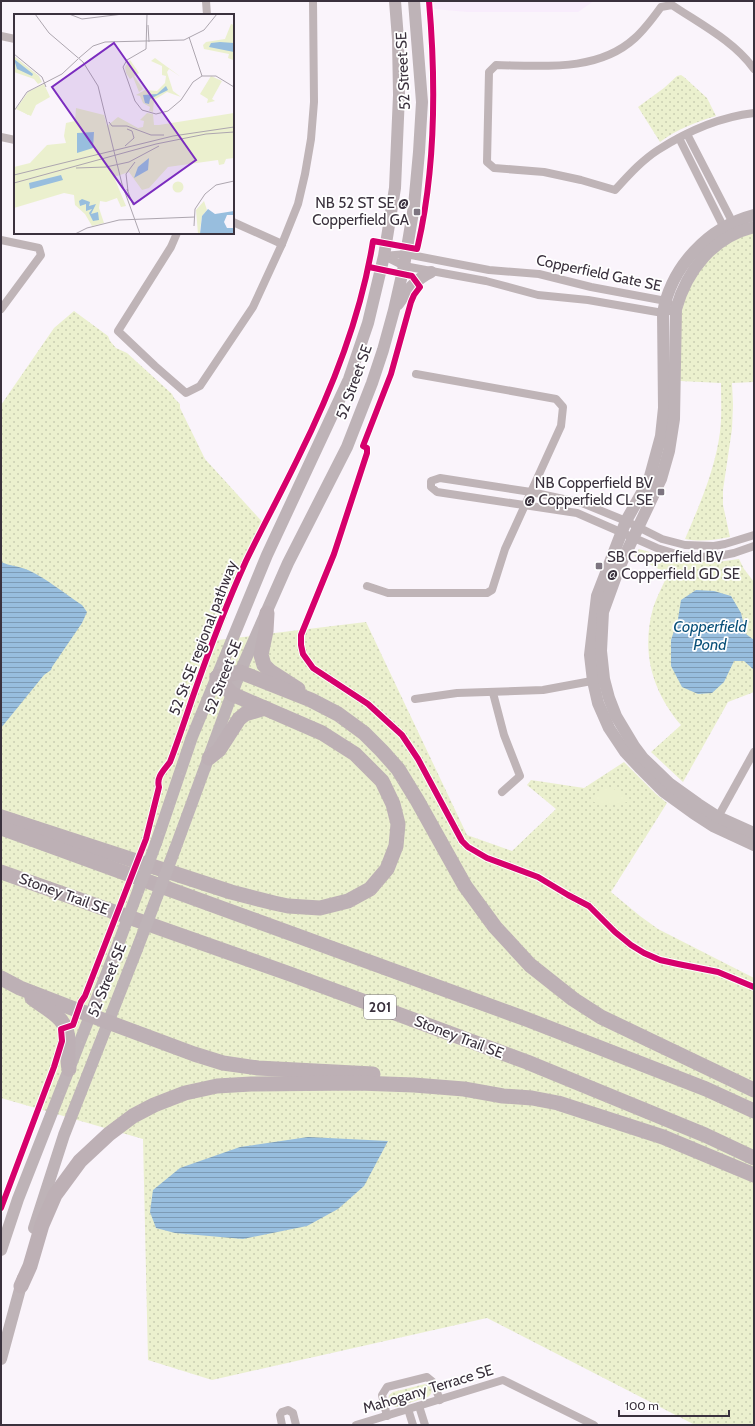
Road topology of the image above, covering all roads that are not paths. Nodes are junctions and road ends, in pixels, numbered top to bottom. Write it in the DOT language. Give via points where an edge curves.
graph roads {
  1 [pos="206,1"];
  2 [pos="313,1"];
  3 [pos="394,1"];
  4 [pos="414,1"];
  5 [pos="207,14"];
  6 [pos="1,36"];
  7 [pos="14,39"];
  8 [pos="754,69"];
  9 [pos="754,114"];
  10 [pos="687,134"];
  11 [pos="1,137"];
  12 [pos="679,138"];
  13 [pos="14,140"];
  14 [pos="709,177"];
  15 [pos="700,182"];
  16 [pos="754,216"];
  17 [pos="234,222"];
  18 [pos="754,227"];
  19 [pos="730,229"];
  20 [pos="177,234"];
  21 [pos="1,240"];
  22 [pos="282,244"];
  23 [pos="406,254"];
  24 [pos="384,256"];
  25 [pos="404,266"];
  26 [pos="431,272"];
  27 [pos="666,301"];
  28 [pos="1,309"];
  29 [pos="676,309"];
  30 [pos="394,310"];
  31 [pos="663,313"];
  32 [pos="416,374"];
  33 [pos="669,414"];
  34 [pos="531,492"];
  35 [pos="525,504"];
  36 [pos="624,527"];
  37 [pos="636,533"];
  38 [pos="754,535"];
  39 [pos="754,546"];
  40 [pos="367,586"];
  41 [pos="266,613"];
  42 [pos="240,672"];
  43 [pos="217,677"];
  44 [pos="598,680"];
  45 [pos="493,692"];
  46 [pos="232,694"];
  47 [pos="415,699"];
  48 [pos="310,700"];
  49 [pos="265,708"];
  50 [pos="754,752"];
  51 [pos="209,758"];
  52 [pos="502,792"];
  53 [pos="1,817"];
  54 [pos="718,817"];
  55 [pos="1,828"];
  56 [pos="754,833"];
  57 [pos="754,845"];
  58 [pos="1,872"];
  59 [pos="1,978"];
  60 [pos="20,988"];
  61 [pos="90,1015"];
  62 [pos="108,1022"];
  63 [pos="69,1069"];
  64 [pos="754,1090"];
  65 [pos="532,1098"];
  66 [pos="754,1111"];
  67 [pos="754,1158"];
  68 [pos="754,1175"];
  69 [pos="1,1250"];
  70 [pos="21,1286"];
  71 [pos="1,1360"];
  72 [pos="440,1400"];
  73 [pos="418,1406"];
  74 [pos="408,1409"];
  75 [pos="387,1416"];
  76 [pos="282,1425"];
  77 [pos="296,1425"];
  78 [pos="356,1425"];
  79 [pos="413,1425"];
  80 [pos="425,1425"];
  81 [pos="594,1425"];
  1 -- 5 [label="street"];
  2 -- 22 [label="street" via="314,102 311,139 298,204"];
  3 -- 24 [label="main road, 52 Street SE" via="400,95 395,188"];
  4 -- 23 [label="main road, 52 Street SE" via="422,102 414,206"];
  6 -- 7 [label="street"];
  8 -- 12 [label="street" via="727,41 672,5 661,7 635,39 614,53 595,61 547,66 496,65 489,72 487,162 494,168 544,172 615,190 636,168"];
  9 -- 10 [label="street" via="721,121"];
  10 -- 12 [label="street"];
  10 -- 14 [label="street"];
  11 -- 13 [label="street"];
  12 -- 15 [label="street"];
  14 -- 15 [label="street"];
  14 -- 19 [label="street"];
  15 -- 19 [label="street"];
  16 -- 19 [label="main road"];
  17 -- 22 [label="street"];
  18 -- 19 [label="main road"];
  19 -- 27 [label="main road" via="696,249 672,285"];
  19 -- 29 [label="main road" via="694,268"];
  20 -- 22 [label="street" via="172,247 118,331 186,393 200,386 253,307"];
  21 -- 28 [label="street" via="38,248 41,255"];
  23 -- 24 [label="street, Copperfield Gate SE"];
  23 -- 25 [label="main road, 52 Street SE"];
  23 -- 27 [label="street, Copperfield Gate SE" via="489,270 538,274"];
  24 -- 25 [label="street, Copperfield Gate SE"];
  24 -- 43 [label="main road, 52 Street SE" via="368,323 349,378 267,555"];
  25 -- 26 [label="street, Copperfield Gate SE"];
  25 -- 30 [label="main road, 52 Street SE"];
  26 -- 30 [label="main road" via="409,288"];
  26 -- 31 [label="street, Copperfield Gate SE" via="486,281 538,295 588,300"];
  27 -- 29 [label="street, Copperfield Gate SE"];
  27 -- 31 [label="main road"];
  29 -- 31 [label="street, Copperfield Gate SE"];
  29 -- 33 [label="main road"];
  30 -- 41 [label="main road, 52 Street SE" via="372,383 346,447"];
  31 -- 33 [label="main road"];
  32 -- 34 [label="street" via="556,399 563,407 561,426"];
  33 -- 36 [label="main road" via="649,480"];
  33 -- 37 [label="main road" via="669,451 661,479"];
  34 -- 35 [label="street"];
  34 -- 35 [label="street" via="440,478 432,481 431,487 437,492"];
  34 -- 36 [label="street" via="582,502"];
  35 -- 36 [label="street" via="577,513"];
  35 -- 40 [label="street" via="505,549 492,590 487,593 388,592"];
  36 -- 37 [label="street"];
  36 -- 37 [label="street"];
  36 -- 44 [label="main road" via="597,596 590,655"];
  37 -- 38 [label="street" via="691,545 714,546"];
  37 -- 39 [label="street" via="657,548 683,556 714,557"];
  37 -- 44 [label="main road" via="619,568 603,612"];
  41 -- 42 [label="main road, 52 Street SE"];
  41 -- 48 [label="highway" via="266,631 261,655 264,665"];
  42 -- 43 [label="highway"];
  42 -- 46 [label="main road, 52 Street SE"];
  42 -- 48 [label="highway"];
  43 -- 46 [label="highway"];
  43 -- 61 [label="main road, 52 Street SE, bridge" via="192,737 156,842"];
  44 -- 45 [label="street" via="543,690"];
  44 -- 54 [label="main road" via="616,716 643,758 670,784"];
  44 -- 57 [label="main road" via="598,703 609,728 639,767 664,792 693,813 713,826"];
  45 -- 47 [label="street" via="457,693"];
  45 -- 52 [label="street" via="504,735 520,776"];
  46 -- 49 [label="highway"];
  46 -- 51 [label="main road, 52 Street SE"];
  48 -- 64 [label="highway" via="338,714 364,733 394,765 466,886 495,927 530,965 573,999 601,1017"];
  49 -- 51 [label="highway" via="245,714 239,719 218,750"];
  49 -- 53 [label="highway" via="322,733 355,754 382,781 393,804 398,824 396,846 387,869 370,888 348,901 320,908 274,903 231,892"];
  50 -- 54 [label="street"];
  51 -- 62 [label="main road, 52 Street SE, bridge"];
  54 -- 56 [label="main road"];
  55 -- 66 [label="highway, 201" via="526,1019 706,1089"];
  58 -- 67 [label="highway, Stoney Trail SE / 201" via="290,974 527,1062 705,1135"];
  59 -- 60 [label="highway"];
  60 -- 61 [label="highway"];
  60 -- 63 [label="highway" via="63,1022 68,1040"];
  61 -- 62 [label="highway"];
  61 -- 63 [label="main road, 52 Street SE"];
  62 -- 65 [label="highway" via="223,1063 258,1068 414,1076 464,1082"];
  62 -- 70 [label="main road, 52 Street SE" via="64,1135 36,1224"];
  63 -- 69 [label="main road, 52 Street SE" via="18,1199"];
  65 -- 68 [label="highway" via="558,1103 663,1137"];
  65 -- 70 [label="highway" via="464,1089 358,1083 251,1084 217,1086 185,1092 133,1116 109,1134 80,1162 55,1195"];
  70 -- 71 [label="main road, 52 Street SE"];
  72 -- 73 [label="street, Mahogany Terrace SE"];
  72 -- 75 [label="street" via="433,1382 427,1377 387,1388 382,1394"];
  72 -- 81 [label="street, Mahogany Terrace SE" via="503,1380"];
  73 -- 74 [label="street, Mahogany Terrace SE"];
  73 -- 80 [label="street"];
  74 -- 75 [label="street, Mahogany Terrace SE"];
  74 -- 79 [label="street"];
  75 -- 78 [label="street, Mahogany Terrace SE"];
  76 -- 77 [label="street" via="280,1415 288,1410 293,1413"];
}
